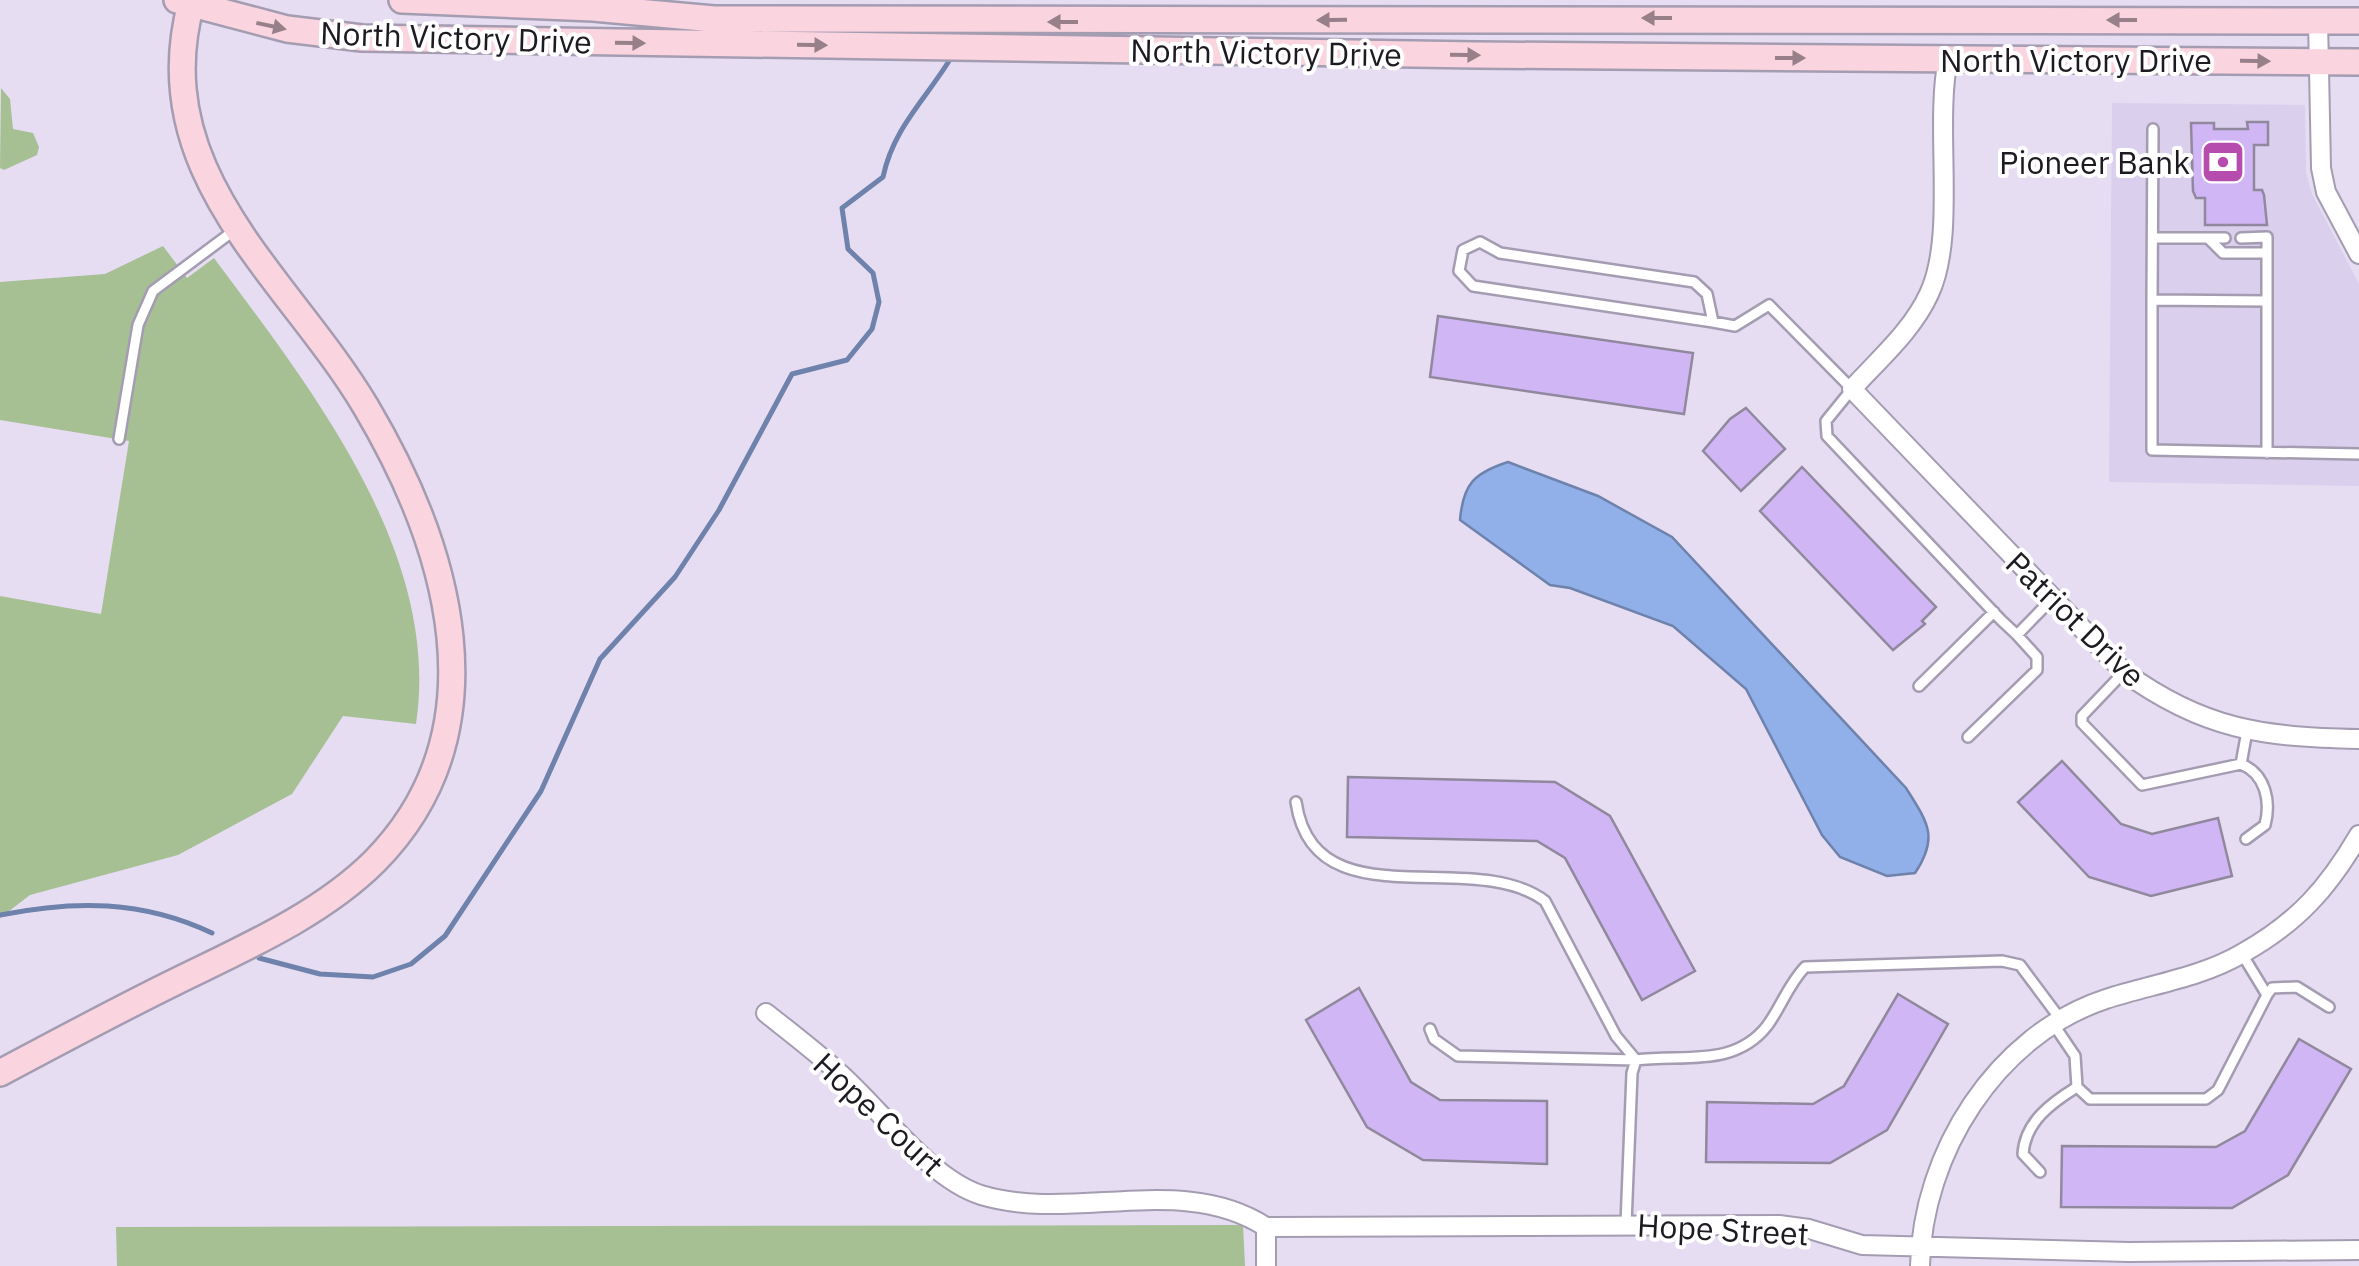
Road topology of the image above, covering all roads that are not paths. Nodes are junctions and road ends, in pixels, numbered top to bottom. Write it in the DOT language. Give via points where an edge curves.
graph roads {
  1 [pos="402,0"];
  2 [pos="186,2"];
  3 [pos="1944,10"];
  4 [pos="2319,10"];
  5 [pos="2359,20"];
  6 [pos="714,32"];
  7 [pos="1948,59"];
  8 [pos="2318,62"];
  9 [pos="2359,62"];
  10 [pos="2153,130"];
  11 [pos="236,230"];
  12 [pos="2153,238"];
  13 [pos="2208,238"];
  14 [pos="2225,238"];
  15 [pos="2241,238"];
  16 [pos="2267,253"];
  17 [pos="2359,254"];
  18 [pos="2152,300"];
  19 [pos="2267,301"];
  20 [pos="1712,322"];
  21 [pos="1852,389"];
  22 [pos="120,439"];
  23 [pos="2267,452"];
  24 [pos="2359,454"];
  25 [pos="2052,599"];
  26 [pos="1994,612"];
  27 [pos="2017,635"];
  28 [pos="2124,672"];
  29 [pos="1919,686"];
  30 [pos="2247,731"];
  31 [pos="1968,737"];
  32 [pos="2359,739"];
  33 [pos="2240,764"];
  34 [pos="1296,802"];
  35 [pos="2359,835"];
  36 [pos="2246,839"];
  37 [pos="2242,954"];
  38 [pos="2267,995"];
  39 [pos="2329,1006"];
  40 [pos="766,1013"];
  41 [pos="2057,1023"];
  42 [pos="1430,1029"];
  43 [pos="1636,1060"];
  44 [pos="0,1073"];
  45 [pos="2077,1087"];
  46 [pos="2040,1172"];
  47 [pos="1626,1224"];
  48 [pos="1266,1228"];
  49 [pos="1921,1245"];
  50 [pos="2359,1250"];
  51 [pos="1266,1266"];
  52 [pos="1920,1266"];
  1 -- 6 [label="main road, North Victory Drive" via="593,8"];
  2 -- 6 [label="main road, North Victory Drive, one-way" via="287,29 362,38"];
  2 -- 11 [label="main road" via="188,125 204,174"];
  4 -- 3 [label="main road, North Victory Drive, one-way"];
  3 -- 6 [label="main road, North Victory Drive, one-way"];
  4 -- 5 [label="main road, North Victory Drive"];
  4 -- 8 [label="street"];
  6 -- 7 [label="main road, North Victory Drive, one-way" via="1158,50"];
  7 -- 8 [label="main road, North Victory Drive, one-way"];
  7 -- 21 [label="street" via="1940,254 1931,290 1914,322"];
  8 -- 9 [label="main road, North Victory Drive"];
  8 -- 17 [label="street" via="2320,168"];
  10 -- 12 [label="lane"];
  11 -- 22 [label="lane" via="153,292 138,325"];
  11 -- 44 [label="main road" via="365,406 418,508 448,613 452,656 451,699 436,768 407,825 336,893"];
  12 -- 13 [label="lane"];
  12 -- 18 [label="lane"];
  13 -- 14 [label="lane"];
  13 -- 16 [label="lane" via="2224,252"];
  15 -- 16 [label="lane" via="2267,238"];
  16 -- 19 [label="lane"];
  18 -- 19 [label="lane"];
  18 -- 23 [label="lane" via="2152,450"];
  19 -- 23 [label="lane"];
  20 -- 20 [label="lane" via="1473,286 1460,271 1464,250 1480,242 1500,252 1694,282 1707,294"];
  20 -- 21 [label="lane" via="1734,326 1770,305"];
  21 -- 25 [label="street, Patriot Drive"];
  21 -- 26 [label="lane" via="1826,420 1827,436"];
  23 -- 24 [label="lane"];
  25 -- 27 [label="lane"];
  25 -- 28 [label="street, Patriot Drive"];
  26 -- 27 [label="lane"];
  26 -- 29 [label="lane"];
  27 -- 31 [label="lane" via="2037,657 2037,670"];
  28 -- 30 [label="street, Patriot Drive" via="2166,703"];
  28 -- 33 [label="lane" via="2082,723 2142,785"];
  30 -- 32 [label="street, Patriot Drive"];
  30 -- 33 [label="lane"];
  33 -- 36 [label="lane" via="2261,782 2270,806 2265,825"];
  34 -- 43 [label="lane" via="1300,830 1312,849 1346,867 1372,876 1499,879 1535,894"];
  35 -- 37 [label="street" via="2329,886"];
  37 -- 38 [label="lane"];
  37 -- 41 [label="street" via="2187,978 2103,1000"];
  38 -- 39 [label="lane" via="2272,988 2297,988"];
  38 -- 45 [label="lane" via="2218,1090 2206,1099 2090,1099"];
  40 -- 48 [label="street, Hope Court" via="952,1181 980,1194 1016,1202 1190,1202 1240,1210"];
  41 -- 43 [label="lane" via="2020,964 1826,963 1805,967 1794,978 1767,1025 1746,1046 1727,1055"];
  41 -- 45 [label="lane" via="2075,1056"];
  41 -- 49 [label="street" via="1988,1083 1952,1136 1930,1194"];
  42 -- 43 [label="lane" via="1458,1056"];
  43 -- 47 [label="lane"];
  45 -- 46 [label="lane" via="2024,1135 2022,1154"];
  47 -- 48 [label="street, Hope Street"];
  47 -- 49 [label="street, Hope Street" via="1780,1225 1862,1245"];
  48 -- 51 [label="street"];
  49 -- 50 [label="street, Hope Street"];
  49 -- 52 [label="street"];
}
